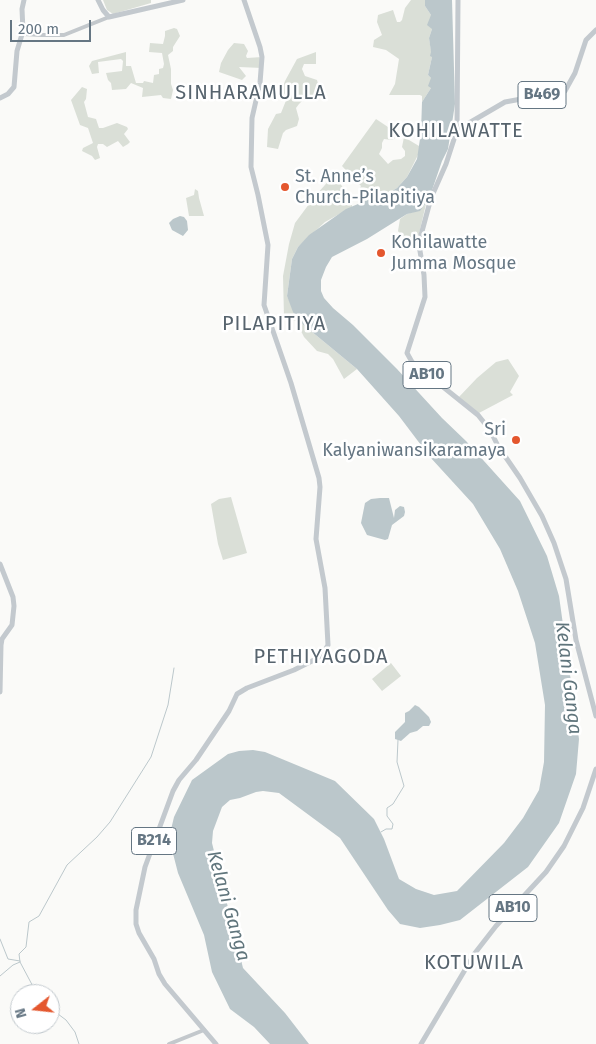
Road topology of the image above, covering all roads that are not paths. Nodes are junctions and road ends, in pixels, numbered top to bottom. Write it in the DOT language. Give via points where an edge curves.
graph roads {
  1 [pos="24,0"];
  2 [pos="98,0"];
  3 [pos="183,0"];
  4 [pos="458,0"];
  5 [pos="243,1"];
  6 [pos="109,16"];
  7 [pos="596,30"];
  8 [pos="23,34"];
  9 [pos="0,98"];
  10 [pos="457,130"];
  11 [pos="0,564"];
  12 [pos="0,692"];
  13 [pos="596,716"];
  14 [pos="596,769"];
  15 [pos="204,1030"];
  16 [pos="169,1044"];
  17 [pos="216,1044"];
  18 [pos="421,1044"];
  1 -- 8 [label="main road"];
  2 -- 6 [label="main road"];
  3 -- 6 [label="main road"];
  4 -- 10 [label="main road, AB10"];
  5 -- 15 [label="main road, B214" via="262,57 252,118 251,167 268,245 264,305 320,478 316,539 328,645 316,659 237,694 229,711 173,791 145,867 136,910 139,933 165,984"];
  6 -- 8 [label="street" via="64,34"];
  7 -- 10 [label="main road, B469" via="586,40 565,91 505,102"];
  8 -- 9 [label="main road" via="17,51 14,87"];
  10 -- 13 [label="main road, AB10" via="421,235 419,245 425,297 407,353 412,362 478,415 542,516 566,579 576,640"];
  11 -- 12 [label="main road" via="14,597 14,606 12,625 0,645"];
  14 -- 18 [label="main road, AB10" via="583,808 564,846 546,872 475,953"];
  15 -- 16 [label="street"];
  15 -- 17 [label="main road, B214"];
}
